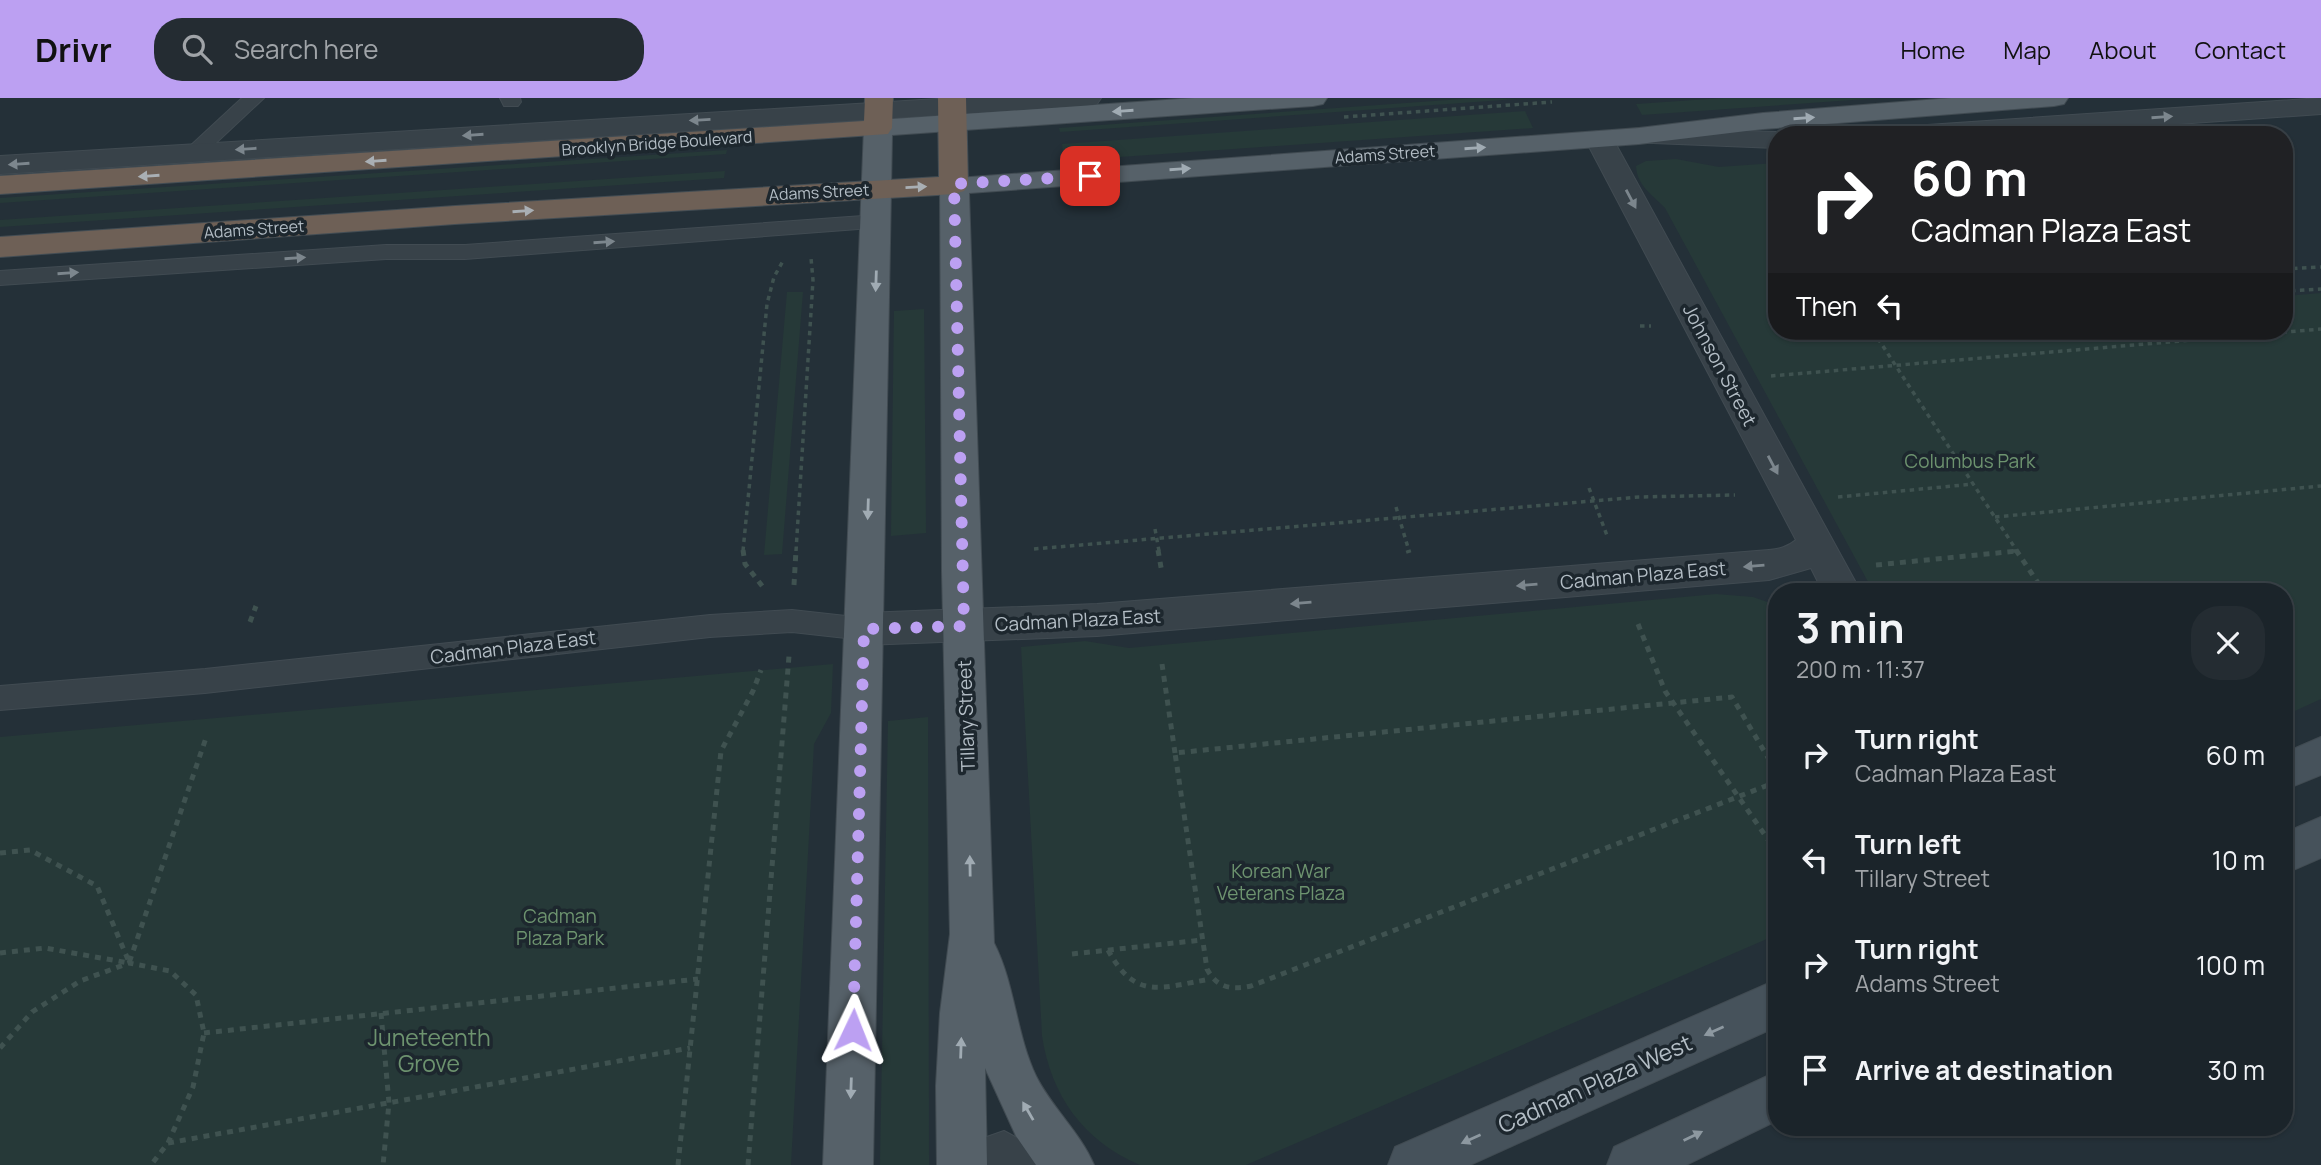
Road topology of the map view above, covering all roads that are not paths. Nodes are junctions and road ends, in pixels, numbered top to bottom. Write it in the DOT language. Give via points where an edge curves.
graph roads {
  1 [pos="254,98"];
  2 [pos="1087,98"];
  3 [pos="1313,98"];
  4 [pos="2054,98"];
  5 [pos="2321,106"];
  6 [pos="953,109"];
  7 [pos="879,112"];
  8 [pos="2029,126"];
  9 [pos="1639,136"];
  10 [pos="1599,139"];
  11 [pos="1768,140"];
  12 [pos="195,152"];
  13 [pos="0,165"];
  14 [pos="954,184"];
  15 [pos="0,185"];
  16 [pos="878,205"];
  17 [pos="0,247"];
  18 [pos="0,278"];
  19 [pos="1815,543"];
  20 [pos="1837,583"];
  21 [pos="964,626"];
  22 [pos="864,629"];
  23 [pos="0,698"];
  24 [pos="2321,755"];
  25 [pos="2293,768"];
  26 [pos="2321,836"];
  27 [pos="2293,850"];
  28 [pos="972,934"];
  29 [pos="1768,1007"];
  30 [pos="1768,1100"];
  31 [pos="848,1165"];
  32 [pos="962,1165"];
  33 [pos="996,1165"];
  34 [pos="1016,1165"];
  35 [pos="1069,1165"];
  36 [pos="1413,1165"];
  37 [pos="1632,1165"];
  1 -- 12 [label="lane"];
  2 -- 6 [label="street"];
  3 -- 6 [label="main road, Brooklyn Bridge Boulevard, one-way"];
  9 -- 4 [label="main road, Adams Street, one-way" via="1763,121"];
  8 -- 5 [label="street, one-way"];
  6 -- 7 [label="main road, Brooklyn Bridge Boulevard"];
  6 -- 14 [label="highway, Tillary Street"];
  7 -- 12 [label="street, one-way"];
  7 -- 15 [label="highway, Brooklyn Bridge Boulevard, one-way"];
  7 -- 16 [label="main road"];
  9 -- 10 [label="main road, Adams Street"];
  9 -- 11 [label="street, Adams Street"];
  14 -- 10 [label="main road, Adams Street, one-way"];
  10 -- 19 [label="street, Johnson Street, one-way"];
  12 -- 13 [label="street, one-way"];
  16 -- 14 [label="highway, Adams Street, one-way"];
  14 -- 21 [label="main road, Tillary Street"];
  17 -- 16 [label="highway, Adams Street, one-way"];
  18 -- 16 [label="lane, Adams Street, one-way" via="386,252 465,252"];
  16 -- 22 [label="main road, one-way"];
  19 -- 20 [label="street, Johnson Street"];
  19 -- 21 [label="street, Cadman Plaza East, one-way" via="1792,562 1769,565 1097,620"];
  21 -- 22 [label="street, Cadman Plaza East"];
  28 -- 21 [label="main road, Tillary Street, one-way"];
  22 -- 23 [label="lane, Cadman Plaza East" via="792,621 710,626"];
  22 -- 31 [label="main road, one-way"];
  24 -- 25 [label="main road"];
  26 -- 27 [label="main road"];
  32 -- 28 [label="main road, Tillary Street, one-way" via="961,1061"];
  35 -- 28 [label="main road, one-way" via="1041,1132 1011,1080"];
  29 -- 36 [label="main road, Cadman Plaza West, one-way"];
  37 -- 30 [label="main road, one-way"];
  33 -- 34 [label="street" via="1004,1156"];
}
